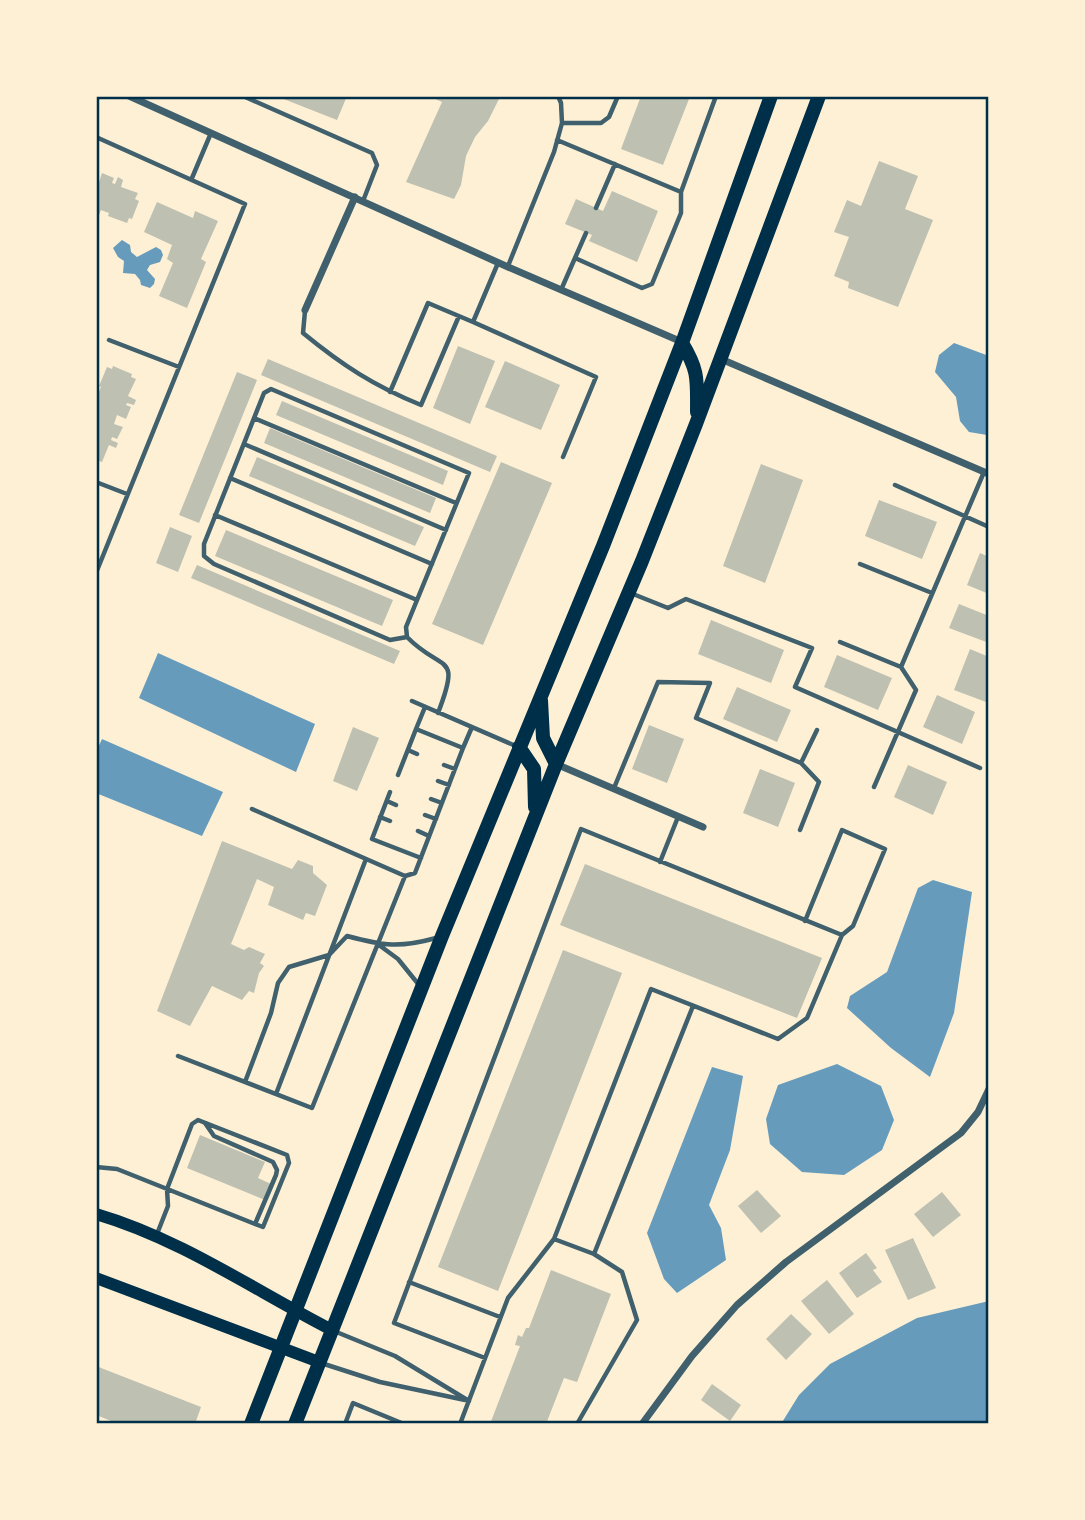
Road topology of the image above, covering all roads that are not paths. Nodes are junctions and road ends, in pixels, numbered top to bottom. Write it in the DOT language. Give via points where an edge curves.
graph roads {
  1 [pos="130,96"];
  2 [pos="243,96"];
  3 [pos="558,96"];
  4 [pos="618,96"];
  5 [pos="716,96"];
  6 [pos="771,96"];
  7 [pos="819,96"];
  8 [pos="562,123"];
  9 [pos="211,132"];
  10 [pos="96,137"];
  11 [pos="557,140"];
  12 [pos="615,164"];
  13 [pos="192,178"];
  14 [pos="681,192"];
  15 [pos="355,197"];
  16 [pos="363,201"];
  17 [pos="596,208"];
  18 [pos="586,233"];
  19 [pos="575,258"];
  20 [pos="498,262"];
  21 [pos="508,267"];
  22 [pos="561,290"];
  23 [pos="306,310"];
  24 [pos="459,316"];
  25 [pos="473,323"];
  26 [pos="109,340"];
  27 [pos="682,343"];
  28 [pos="720,359"];
  29 [pos="178,367"];
  30 [pos="390,392"];
  31 [pos="254,418"];
  32 [pos="696,424"];
  33 [pos="244,443"];
  34 [pos="563,457"];
  35 [pos="986,473"];
  36 [pos="230,478"];
  37 [pos="96,482"];
  38 [pos="895,485"];
  39 [pos="127,494"];
  40 [pos="457,503"];
  41 [pos="215,515"];
  42 [pos="965,516"];
  43 [pos="989,527"];
  44 [pos="446,530"];
  45 [pos="432,564"];
  46 [pos="860,564"];
  47 [pos="96,573"];
  48 [pos="628,593"];
  49 [pos="932,593"];
  50 [pos="417,600"];
  51 [pos="407,637"];
  52 [pos="840,642"];
  53 [pos="901,667"];
  54 [pos="540,695"];
  55 [pos="412,701"];
  56 [pos="425,707"];
  57 [pos="438,713"];
  58 [pos="472,727"];
  59 [pos="415,729"];
  60 [pos="817,730"];
  61 [pos="898,732"];
  62 [pos="519,747"];
  63 [pos="463,748"];
  64 [pos="408,750"];
  65 [pos="417,754"];
  66 [pos="802,763"];
  67 [pos="556,764"];
  68 [pos="444,765"];
  69 [pos="401,766"];
  70 [pos="980,768"];
  71 [pos="410,769"];
  72 [pos="455,769"];
  73 [pos="398,775"];
  74 [pos="438,780"];
  75 [pos="449,785"];
  76 [pos="874,787"];
  77 [pos="614,789"];
  78 [pos="390,793"];
  79 [pos="431,799"];
  80 [pos="387,801"];
  81 [pos="442,803"];
  82 [pos="396,805"];
  83 [pos="252,809"];
  84 [pos="425,815"];
  85 [pos="536,816"];
  86 [pos="678,816"];
  87 [pos="380,817"];
  88 [pos="436,819"];
  89 [pos="390,821"];
  90 [pos="703,827"];
  91 [pos="800,830"];
  92 [pos="418,831"];
  93 [pos="429,836"];
  94 [pos="421,858"];
  95 [pos="366,859"];
  96 [pos="660,862"];
  97 [pos="405,876"];
  98 [pos="805,920"];
  99 [pos="842,935"];
  100 [pos="442,936"];
  101 [pos="378,944"];
  102 [pos="329,955"];
  103 [pos="421,988"];
  104 [pos="693,1006"];
  105 [pos="178,1056"];
  106 [pos="245,1082"];
  107 [pos="989,1089"];
  108 [pos="276,1094"];
  109 [pos="205,1123"];
  110 [pos="96,1167"];
  111 [pos="167,1189"];
  112 [pos="96,1214"];
  113 [pos="255,1224"];
  114 [pos="156,1237"];
  115 [pos="554,1239"];
  116 [pos="594,1254"];
  117 [pos="96,1278"];
  118 [pos="409,1282"];
  119 [pos="295,1311"];
  120 [pos="500,1317"];
  121 [pos="332,1330"];
  122 [pos="281,1348"];
  123 [pos="485,1358"];
  124 [pos="319,1362"];
  125 [pos="469,1401"];
  126 [pos="251,1424"];
  127 [pos="295,1424"];
  128 [pos="345,1424"];
  129 [pos="404,1424"];
  130 [pos="460,1424"];
  131 [pos="577,1424"];
  132 [pos="642,1424"];
  1 -- 9 [label="street"];
  2 -- 16 [label="lane" via="372,153 377,166"];
  3 -- 8 [label="lane"];
  4 -- 8 [label="lane" via="609,117 601,123"];
  5 -- 14 [label="lane"];
  6 -- 27 [label="main road"];
  7 -- 28 [label="main road"];
  8 -- 11 [label="lane"];
  9 -- 13 [label="lane"];
  9 -- 15 [label="street"];
  10 -- 13 [label="lane"];
  11 -- 12 [label="lane"];
  11 -- 21 [label="lane"];
  12 -- 14 [label="lane"];
  12 -- 17 [label="lane"];
  13 -- 29 [label="lane" via="245,204"];
  14 -- 19 [label="lane" via="681,213 652,284 642,288"];
  15 -- 16 [label="street"];
  15 -- 23 [label="street"];
  16 -- 20 [label="street"];
  18 -- 19 [label="lane"];
  19 -- 22 [label="lane"];
  20 -- 21 [label="street"];
  20 -- 25 [label="lane"];
  21 -- 22 [label="street"];
  22 -- 27 [label="street"];
  23 -- 30 [label="lane" via="303,333 344,366"];
  24 -- 25 [label="lane"];
  24 -- 30 [label="lane" via="421,405"];
  24 -- 30 [label="lane" via="428,303"];
  25 -- 34 [label="lane" via="596,377"];
  26 -- 29 [label="lane"];
  27 -- 32 [label="main road" via="697,376"];
  27 -- 54 [label="main road"];
  28 -- 32 [label="main road"];
  28 -- 35 [label="street"];
  29 -- 39 [label="lane"];
  31 -- 33 [label="lane"];
  31 -- 40 [label="lane"];
  31 -- 40 [label="lane" via="264,393 271,389 469,473"];
  32 -- 48 [label="main road"];
  33 -- 36 [label="lane"];
  33 -- 44 [label="lane"];
  35 -- 42 [label="lane"];
  36 -- 41 [label="lane"];
  36 -- 45 [label="lane"];
  37 -- 39 [label="lane"];
  38 -- 42 [label="lane"];
  39 -- 47 [label="lane"];
  40 -- 44 [label="lane"];
  41 -- 50 [label="lane"];
  41 -- 51 [label="lane" via="204,544 204,556 214,564 390,639"];
  42 -- 43 [label="lane"];
  42 -- 49 [label="lane"];
  44 -- 45 [label="lane"];
  45 -- 50 [label="lane"];
  46 -- 49 [label="lane"];
  48 -- 61 [label="lane" via="668,607 686,599 812,648 795,687"];
  48 -- 67 [label="main road"];
  49 -- 53 [label="lane"];
  50 -- 51 [label="lane" via="406,627"];
  51 -- 57 [label="lane" via="445,664 449,672"];
  52 -- 53 [label="lane"];
  53 -- 61 [label="lane" via="916,690"];
  54 -- 62 [label="main road"];
  54 -- 67 [label="main road" via="543,738"];
  55 -- 56 [label="lane"];
  56 -- 57 [label="lane"];
  56 -- 59 [label="lane"];
  57 -- 58 [label="lane"];
  58 -- 62 [label="lane"];
  58 -- 63 [label="lane"];
  59 -- 63 [label="lane"];
  59 -- 64 [label="lane"];
  60 -- 66 [label="lane"];
  61 -- 70 [label="lane"];
  61 -- 76 [label="lane"];
  62 -- 85 [label="main road" via="534,769"];
  62 -- 100 [label="main road"];
  63 -- 72 [label="lane"];
  64 -- 65 [label="lane"];
  64 -- 69 [label="lane"];
  66 -- 77 [label="lane" via="696,718 710,682 658,682"];
  66 -- 91 [label="lane" via="819,782"];
  67 -- 77 [label="street"];
  67 -- 85 [label="main road"];
  68 -- 72 [label="lane"];
  69 -- 71 [label="lane"];
  69 -- 73 [label="lane"];
  72 -- 75 [label="lane"];
  74 -- 75 [label="lane"];
  75 -- 81 [label="lane"];
  77 -- 86 [label="street"];
  78 -- 80 [label="lane"];
  79 -- 81 [label="lane"];
  80 -- 82 [label="lane"];
  80 -- 87 [label="lane"];
  81 -- 88 [label="lane"];
  83 -- 95 [label="lane"];
  84 -- 88 [label="lane"];
  85 -- 121 [label="main road"];
  86 -- 90 [label="street"];
  86 -- 96 [label="lane"];
  87 -- 89 [label="lane"];
  87 -- 94 [label="lane" via="372,839"];
  88 -- 93 [label="lane"];
  92 -- 93 [label="lane"];
  93 -- 94 [label="lane"];
  94 -- 97 [label="lane" via="415,873"];
  95 -- 97 [label="lane"];
  95 -- 102 [label="lane"];
  96 -- 98 [label="lane"];
  96 -- 118 [label="lane" via="581,829"];
  97 -- 101 [label="lane"];
  98 -- 99 [label="lane"];
  98 -- 99 [label="lane" via="842,830 885,849 853,926"];
  99 -- 104 [label="lane" via="807,1018 778,1039"];
  100 -- 101 [label="lane" via="404,946"];
  100 -- 103 [label="main road"];
  101 -- 102 [label="lane" via="347,936"];
  101 -- 103 [label="lane" via="398,959"];
  101 -- 108 [label="lane" via="312,1108"];
  102 -- 106 [label="lane" via="289,967 278,983"];
  102 -- 108 [label="lane"];
  103 -- 119 [label="main road"];
  104 -- 115 [label="lane" via="651,989"];
  104 -- 116 [label="lane"];
  105 -- 106 [label="lane"];
  106 -- 108 [label="lane"];
  107 -- 132 [label="street" via="961,1133 786,1262 737,1305"];
  109 -- 111 [label="lane" via="198,1120 192,1124"];
  109 -- 113 [label="lane" via="211,1134 273,1162 277,1170"];
  109 -- 113 [label="lane" via="287,1155 289,1163 263,1227"];
  110 -- 111 [label="lane" via="117,1169"];
  111 -- 113 [label="lane"];
  111 -- 114 [label="lane" via="168,1206"];
  112 -- 114 [label="main road"];
  114 -- 119 [label="main road" via="209,1261"];
  115 -- 116 [label="lane"];
  115 -- 120 [label="lane" via="508,1298"];
  116 -- 131 [label="lane" via="622,1272 636,1320"];
  117 -- 122 [label="main road"];
  118 -- 120 [label="lane"];
  118 -- 123 [label="lane" via="394,1323"];
  119 -- 121 [label="main road"];
  119 -- 122 [label="main road"];
  120 -- 123 [label="lane"];
  121 -- 124 [label="main road"];
  121 -- 125 [label="lane" via="395,1356"];
  122 -- 124 [label="main road"];
  122 -- 126 [label="main road"];
  123 -- 125 [label="lane"];
  124 -- 125 [label="lane" via="380,1382"];
  124 -- 127 [label="main road"];
  125 -- 130 [label="lane"];
  128 -- 129 [label="lane" via="353,1403"];
}
